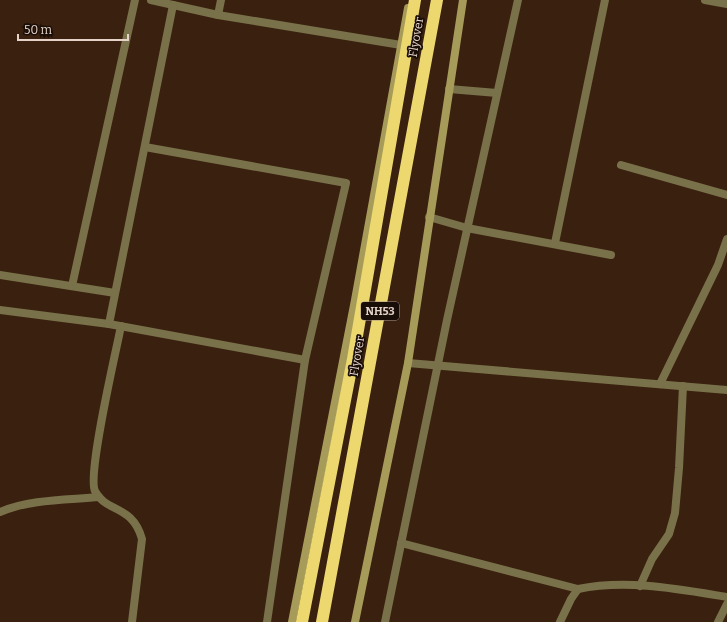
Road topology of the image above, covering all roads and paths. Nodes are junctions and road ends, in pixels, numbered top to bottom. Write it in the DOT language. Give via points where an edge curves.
graph roads {
  1 [pos="135,0"];
  2 [pos="151,0"];
  3 [pos="221,0"];
  4 [pos="409,0"];
  5 [pos="416,0"];
  6 [pos="437,0"];
  7 [pos="463,0"];
  8 [pos="518,0"];
  9 [pos="605,0"];
  10 [pos="160,1"];
  11 [pos="710,1"];
  12 [pos="727,4"];
  13 [pos="174,5"];
  14 [pos="218,15"];
  15 [pos="401,45"];
  16 [pos="448,89"];
  17 [pos="497,93"];
  18 [pos="145,147"];
  19 [pos="621,165"];
  20 [pos="727,195"];
  21 [pos="429,217"];
  22 [pos="467,228"];
  23 [pos="727,239"];
  24 [pos="555,243"];
  25 [pos="611,255"];
  26 [pos="0,275"];
  27 [pos="72,286"];
  28 [pos="115,293"];
  29 [pos="0,310"];
  30 [pos="109,324"];
  31 [pos="121,326"];
  32 [pos="305,360"];
  33 [pos="408,363"];
  34 [pos="438,365"];
  35 [pos="660,384"];
  36 [pos="683,386"];
  37 [pos="727,390"];
  38 [pos="99,497"];
  39 [pos="0,512"];
  40 [pos="401,543"];
  41 [pos="640,586"];
  42 [pos="578,590"];
  43 [pos="727,597"];
  44 [pos="727,604"];
  45 [pos="132,622"];
  46 [pos="267,622"];
  47 [pos="292,622"];
  48 [pos="302,622"];
  49 [pos="322,622"];
  50 [pos="355,622"];
  51 [pos="384,622"];
  52 [pos="560,622"];
  53 [pos="718,622"];
  1 -- 27 [label="street"];
  2 -- 10 [label="street"];
  3 -- 14 [label="street"];
  4 -- 15 [label="street"];
  5 -- 48 [label="highway, Flyover / NH53" via="353,359"];
  6 -- 49 [label="highway, Flyover / NH53"];
  7 -- 16 [label="street"];
  8 -- 17 [label="street"];
  9 -- 24 [label="street"];
  10 -- 13 [label="street"];
  11 -- 12 [label="street"];
  13 -- 14 [label="street"];
  13 -- 18 [label="street"];
  14 -- 15 [label="street"];
  15 -- 47 [label="street" via="355,300"];
  16 -- 17 [label="street"];
  16 -- 21 [label="street"];
  17 -- 22 [label="street"];
  18 -- 28 [label="street"];
  18 -- 32 [label="street" via="346,183"];
  19 -- 20 [label="street"];
  21 -- 22 [label="street"];
  21 -- 33 [label="street"];
  22 -- 24 [label="street"];
  22 -- 34 [label="street"];
  23 -- 35 [label="street" via="718,265"];
  24 -- 25 [label="street"];
  26 -- 27 [label="street"];
  27 -- 28 [label="street"];
  28 -- 30 [label="street"];
  29 -- 30 [label="street"];
  30 -- 31 [label="street"];
  31 -- 32 [label="street"];
  31 -- 38 [label="street" via="96,455 93,480"];
  32 -- 46 [label="street"];
  33 -- 34 [label="street"];
  33 -- 50 [label="street"];
  34 -- 35 [label="street"];
  34 -- 40 [label="street"];
  35 -- 36 [label="street"];
  36 -- 37 [label="street"];
  36 -- 41 [label="street" via="675,513 669,534 652,559"];
  38 -- 39 [label="street" via="9,508"];
  38 -- 45 [label="street" via="132,518 139,527 142,539"];
  40 -- 42 [label="street"];
  40 -- 51 [label="street"];
  41 -- 42 [label="street" via="592,586"];
  41 -- 43 [label="street"];
  42 -- 52 [label="street"];
  44 -- 53 [label="street"];
}
